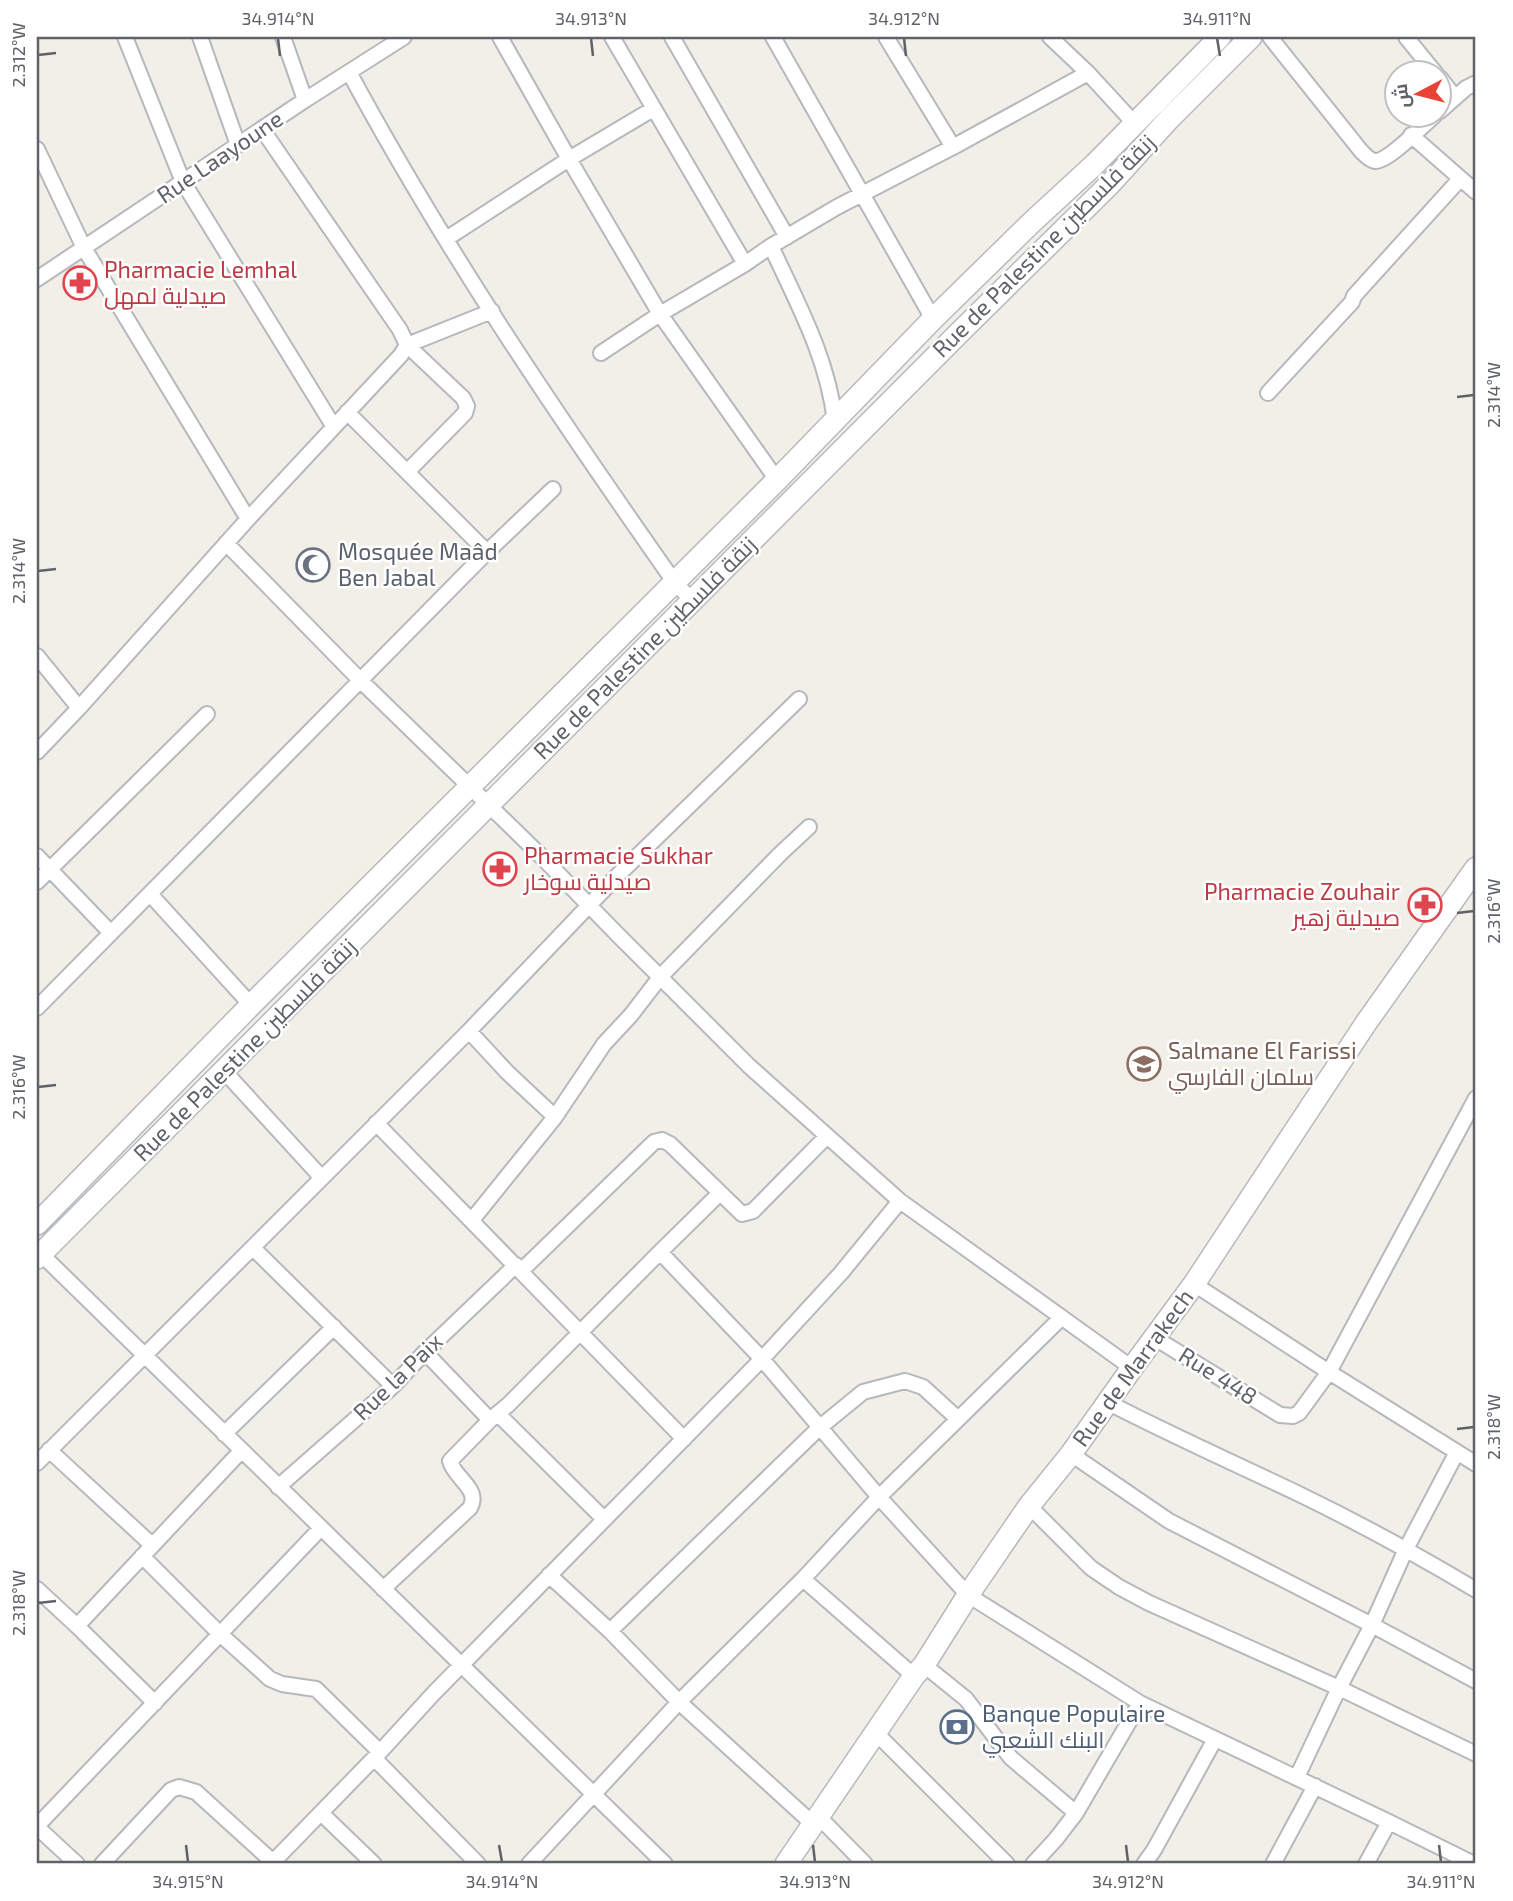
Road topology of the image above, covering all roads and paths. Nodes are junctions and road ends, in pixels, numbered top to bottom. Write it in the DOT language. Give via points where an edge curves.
graph roads {
  1 [pos="125,37"];
  2 [pos="200,37"];
  3 [pos="283,37"];
  4 [pos="404,37"];
  5 [pos="500,37"];
  6 [pos="611,37"];
  7 [pos="672,37"];
  8 [pos="773,37"];
  9 [pos="886,37"];
  10 [pos="1050,37"];
  11 [pos="1220,37"];
  12 [pos="1251,37"];
  13 [pos="1270,37"];
  14 [pos="1406,37"];
  15 [pos="1425,60"];
  16 [pos="349,72"];
  17 [pos="1088,73"];
  18 [pos="1476,83"];
  19 [pos="1455,97"];
  20 [pos="305,100"];
  21 [pos="653,109"];
  22 [pos="1134,123"];
  23 [pos="262,129"];
  24 [pos="1417,130"];
  25 [pos="1411,135"];
  26 [pos="238,145"];
  27 [pos="953,147"];
  28 [pos="37,149"];
  29 [pos="569,159"];
  30 [pos="1460,179"];
  31 [pos="183,182"];
  32 [pos="862,192"];
  33 [pos="1476,192"];
  34 [pos="787,237"];
  35 [pos="446,239"];
  36 [pos="771,246"];
  37 [pos="84,247"];
  38 [pos="744,264"];
  39 [pos="37,279"];
  40 [pos="492,311"];
  41 [pos="660,314"];
  42 [pos="933,319"];
  43 [pos="407,345"];
  44 [pos="601,353"];
  45 [pos="1268,393"];
  46 [pos="347,412"];
  47 [pos="835,421"];
  48 [pos="334,427"];
  49 [pos="407,472"];
  50 [pos="777,480"];
  51 [pos="553,489"];
  52 [pos="248,519"];
  53 [pos="226,543"];
  54 [pos="487,552"];
  55 [pos="675,583"];
  56 [pos="692,600"];
  57 [pos="37,656"];
  58 [pos="361,681"];
  59 [pos="799,699"];
  60 [pos="79,708"];
  61 [pos="207,714"];
  62 [pos="37,752"];
  63 [pos="471,787"];
  64 [pos="489,805"];
  65 [pos="808,827"];
  66 [pos="37,856"];
  67 [pos="1476,868"];
  68 [pos="49,870"];
  69 [pos="37,882"];
  70 [pos="150,894"];
  71 [pos="590,906"];
  72 [pos="111,933"];
  73 [pos="661,976"];
  74 [pos="251,1005"];
  75 [pos="37,1008"];
  76 [pos="469,1031"];
  77 [pos="224,1071"];
  78 [pos="1476,1098"];
  79 [pos="555,1117"];
  80 [pos="376,1123"];
  81 [pos="827,1136"];
  82 [pos="322,1178"];
  83 [pos="720,1193"];
  84 [pos="900,1201"];
  85 [pos="472,1220"];
  86 [pos="37,1224"];
  87 [pos="253,1248"];
  88 [pos="660,1252"];
  89 [pos="38,1254"];
  90 [pos="519,1268"];
  91 [pos="1194,1284"];
  92 [pos="1061,1318"];
  93 [pos="334,1327"];
  94 [pos="579,1334"];
  95 [pos="1155,1338"];
  96 [pos="425,1352"];
  97 [pos="145,1356"];
  98 [pos="762,1359"];
  99 [pos="1132,1368"];
  100 [pos="1329,1372"];
  101 [pos="393,1386"];
  102 [pos="1107,1402"];
  103 [pos="494,1417"];
  104 [pos="958,1419"];
  105 [pos="819,1428"];
  106 [pos="224,1434"];
  107 [pos="684,1439"];
  108 [pos="49,1450"];
  109 [pos="242,1450"];
  110 [pos="1457,1452"];
  111 [pos="1071,1454"];
  112 [pos="37,1463"];
  113 [pos="1476,1464"];
  114 [pos="278,1486"];
  115 [pos="879,1497"];
  116 [pos="1029,1506"];
  117 [pos="604,1519"];
  118 [pos="321,1528"];
  119 [pos="1406,1549"];
  120 [pos="147,1550"];
  121 [pos="549,1574"];
  122 [pos="803,1579"];
  123 [pos="37,1589"];
  124 [pos="383,1589"];
  125 [pos="1476,1590"];
  126 [pos="968,1595"];
  127 [pos="1372,1625"];
  128 [pos="78,1626"];
  129 [pos="610,1631"];
  130 [pos="220,1634"];
  131 [pos="461,1665"];
  132 [pos="919,1671"];
  133 [pos="1476,1681"];
  134 [pos="1339,1688"];
  135 [pos="678,1702"];
  136 [pos="155,1703"];
  137 [pos="1140,1703"];
  138 [pos="876,1733"];
  139 [pos="1215,1738"];
  140 [pos="1476,1754"];
  141 [pos="377,1755"];
  142 [pos="1297,1777"];
  143 [pos="1315,1786"];
  144 [pos="593,1794"];
  145 [pos="321,1813"];
  146 [pos="1076,1813"];
  147 [pos="815,1820"];
  148 [pos="1389,1822"];
  149 [pos="37,1826"];
  150 [pos="272,1863"];
  151 [pos="77,1864"];
  152 [pos="102,1864"];
  153 [pos="374,1864"];
  154 [pos="478,1864"];
  155 [pos="529,1864"];
  156 [pos="665,1864"];
  157 [pos="786,1864"];
  158 [pos="864,1864"];
  159 [pos="1007,1864"];
  160 [pos="1033,1864"];
  161 [pos="1144,1864"];
  162 [pos="1273,1864"];
  163 [pos="1366,1864"];
  164 [pos="1474,1864"];
  1 -- 31 [label="street"];
  2 -- 26 [label="street"];
  3 -- 20 [label="street"];
  4 -- 16 [label="street, Rue Laayoune"];
  5 -- 29 [label="street"];
  6 -- 21 [label="street"];
  7 -- 34 [label="street"];
  8 -- 32 [label="street"];
  9 -- 27 [label="street"];
  10 -- 17 [label="street"];
  11 -- 22 [label="main road, Rue de Palestine زنقة فلسطين"];
  12 -- 56 [label="main road, Rue de Palestine زنقة فلسطين" via="1110,184"];
  13 -- 25 [label="street" via="1368,158 1386,158"];
  14 -- 15 [label="street"];
  16 -- 20 [label="street, Rue Laayoune"];
  16 -- 35 [label="street"];
  17 -- 22 [label="street"];
  17 -- 27 [label="street"];
  18 -- 19 [label="street"];
  20 -- 23 [label="street, Rue Laayoune"];
  21 -- 29 [label="street"];
  21 -- 38 [label="street"];
  22 -- 42 [label="main road, Rue de Palestine زنقة فلسطين"];
  23 -- 26 [label="street, Rue Laayoune"];
  23 -- 43 [label="street"];
  24 -- 25 [label="street"];
  25 -- 30 [label="street"];
  26 -- 31 [label="street, Rue Laayoune"];
  27 -- 32 [label="street"];
  28 -- 37 [label="street"];
  29 -- 35 [label="street"];
  29 -- 41 [label="street"];
  30 -- 33 [label="street"];
  30 -- 45 [label="street"];
  31 -- 37 [label="street, Rue Laayoune"];
  31 -- 48 [label="street"];
  32 -- 34 [label="street"];
  32 -- 42 [label="street"];
  34 -- 36 [label="street"];
  35 -- 40 [label="street"];
  36 -- 38 [label="street"];
  36 -- 47 [label="street" via="821,358"];
  37 -- 39 [label="street, Rue Laayoune"];
  37 -- 52 [label="street"];
  38 -- 41 [label="street"];
  40 -- 43 [label="street"];
  40 -- 55 [label="street" via="575,441"];
  41 -- 44 [label="street"];
  41 -- 50 [label="street"];
  42 -- 47 [label="main road, Rue de Palestine زنقة فلسطين"];
  43 -- 46 [label="street"];
  43 -- 49 [label="street" via="467,406"];
  46 -- 48 [label="street"];
  46 -- 49 [label="street"];
  47 -- 50 [label="main road, Rue de Palestine زنقة فلسطين"];
  48 -- 52 [label="street"];
  49 -- 54 [label="street"];
  50 -- 55 [label="main road, Rue de Palestine زنقة فلسطين"];
  51 -- 54 [label="street"];
  52 -- 53 [label="street"];
  53 -- 58 [label="street"];
  53 -- 60 [label="street"];
  54 -- 58 [label="street"];
  55 -- 56 [label="street"];
  55 -- 63 [label="main road, Rue de Palestine زنقة فلسطين"];
  56 -- 64 [label="main road, Rue de Palestine زنقة فلسطين"];
  57 -- 60 [label="street"];
  58 -- 63 [label="street"];
  58 -- 70 [label="street"];
  59 -- 71 [label="street"];
  60 -- 62 [label="street"];
  61 -- 68 [label="street"];
  63 -- 64 [label="street"];
  63 -- 74 [label="main road, Rue de Palestine زنقة فلسطين"];
  64 -- 71 [label="street"];
  64 -- 77 [label="main road, Rue de Palestine زنقة فلسطين"];
  65 -- 73 [label="street"];
  66 -- 68 [label="street"];
  67 -- 91 [label="main road, Rue de Marrakech" via="1366,1023"];
  68 -- 69 [label="street"];
  68 -- 72 [label="street"];
  70 -- 72 [label="street"];
  70 -- 74 [label="street"];
  71 -- 73 [label="street"];
  71 -- 76 [label="street"];
  72 -- 75 [label="street"];
  73 -- 79 [label="street" via="604,1044"];
  73 -- 81 [label="street" via="749,1066"];
  74 -- 86 [label="main road, Rue de Palestine زنقة فلسطين"];
  76 -- 79 [label="street"];
  76 -- 80 [label="street"];
  77 -- 82 [label="street"];
  77 -- 89 [label="main road, Rue de Palestine زنقة فلسطين"];
  78 -- 100 [label="street"];
  79 -- 85 [label="street"];
  80 -- 82 [label="street"];
  80 -- 85 [label="street"];
  81 -- 83 [label="street" via="748,1213 742,1214"];
  81 -- 84 [label="street"];
  82 -- 87 [label="street"];
  83 -- 88 [label="street"];
  83 -- 90 [label="street, Rue la Paix" via="670,1144 654,1142"];
  84 -- 92 [label="street"];
  84 -- 98 [label="street"];
  85 -- 90 [label="street"];
  87 -- 93 [label="street"];
  87 -- 97 [label="street"];
  88 -- 94 [label="street"];
  88 -- 98 [label="street"];
  89 -- 97 [label="street"];
  90 -- 94 [label="street"];
  90 -- 96 [label="street, Rue la Paix"];
  91 -- 95 [label="main road, Rue de Marrakech"];
  91 -- 100 [label="street"];
  92 -- 99 [label="street"];
  92 -- 104 [label="street"];
  93 -- 101 [label="street"];
  93 -- 106 [label="street"];
  94 -- 103 [label="street"];
  94 -- 107 [label="street"];
  95 -- 99 [label="main road, Rue de Marrakech"];
  95 -- 100 [label="street, Rue 448" via="1280,1415 1299,1413"];
  96 -- 101 [label="street, Rue la Paix"];
  96 -- 103 [label="street"];
  97 -- 106 [label="street"];
  97 -- 108 [label="street"];
  98 -- 105 [label="street"];
  98 -- 107 [label="street"];
  99 -- 102 [label="main road, Rue de Marrakech"];
  100 -- 110 [label="street"];
  101 -- 114 [label="street, Rue la Paix"];
  102 -- 111 [label="main road, Rue de Marrakech"];
  102 -- 119 [label="street"];
  103 -- 117 [label="street"];
  103 -- 124 [label="street" via="450,1461 473,1493 471,1508"];
  104 -- 105 [label="street" via="923,1387 905,1381 863,1392"];
  104 -- 115 [label="street"];
  105 -- 115 [label="street"];
  105 -- 129 [label="street"];
  106 -- 109 [label="street"];
  107 -- 117 [label="street"];
  108 -- 112 [label="street"];
  108 -- 120 [label="street"];
  109 -- 114 [label="street"];
  109 -- 120 [label="street"];
  110 -- 113 [label="street"];
  110 -- 119 [label="street"];
  111 -- 116 [label="main road, Rue de Marrakech"];
  111 -- 127 [label="street" via="1169,1521"];
  114 -- 118 [label="street"];
  115 -- 122 [label="street"];
  115 -- 126 [label="street"];
  116 -- 126 [label="main road, Rue de Marrakech"];
  116 -- 134 [label="street" via="1091,1568 1119,1587"];
  117 -- 121 [label="street"];
  118 -- 124 [label="street"];
  118 -- 130 [label="street"];
  119 -- 125 [label="street"];
  119 -- 127 [label="street"];
  120 -- 128 [label="street"];
  120 -- 130 [label="street"];
  121 -- 129 [label="street"];
  121 -- 131 [label="street"];
  122 -- 132 [label="street"];
  122 -- 135 [label="street"];
  123 -- 128 [label="street"];
  124 -- 131 [label="street"];
  126 -- 132 [label="main road, Rue de Marrakech"];
  126 -- 137 [label="street"];
  127 -- 133 [label="street"];
  127 -- 134 [label="street"];
  128 -- 136 [label="street"];
  129 -- 135 [label="street"];
  130 -- 136 [label="street"];
  130 -- 141 [label="street" via="270,1679 316,1689"];
  131 -- 141 [label="street"];
  131 -- 144 [label="street"];
  132 -- 138 [label="main road, Rue de Marrakech"];
  132 -- 146 [label="street" via="966,1699 1011,1758"];
  134 -- 140 [label="street"];
  134 -- 142 [label="street"];
  135 -- 144 [label="street"];
  135 -- 147 [label="street"];
  136 -- 149 [label="street"];
  137 -- 139 [label="street"];
  137 -- 146 [label="street"];
  138 -- 147 [label="main road, Rue de Marrakech"];
  138 -- 159 [label="street"];
  139 -- 142 [label="street"];
  139 -- 161 [label="street"];
  141 -- 145 [label="street"];
  141 -- 154 [label="street"];
  142 -- 143 [label="street"];
  143 -- 148 [label="street"];
  143 -- 162 [label="street"];
  144 -- 155 [label="street"];
  144 -- 156 [label="street"];
  145 -- 150 [label="street"];
  145 -- 153 [label="street"];
  146 -- 160 [label="street"];
  147 -- 157 [label="main road, Rue de Marrakech"];
  147 -- 158 [label="street"];
  148 -- 163 [label="street"];
  148 -- 164 [label="street"];
  149 -- 151 [label="street"];
  150 -- 152 [label="street" via="196,1792 179,1787 171,1790"];
}
